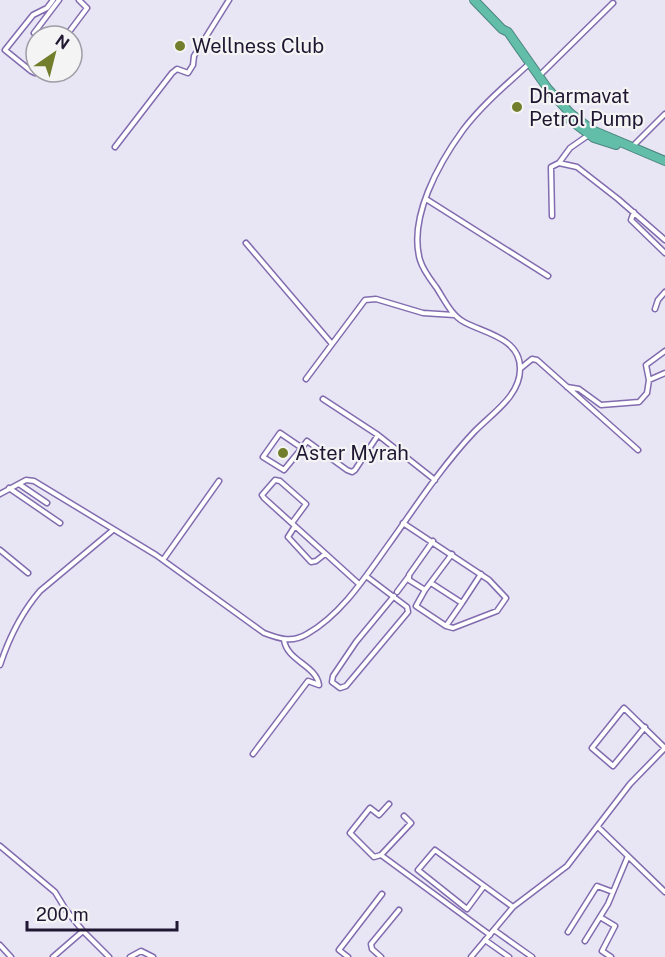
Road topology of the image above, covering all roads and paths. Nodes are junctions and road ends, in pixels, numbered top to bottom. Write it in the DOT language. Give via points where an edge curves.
graph roads {
  1 [pos="53,0"];
  2 [pos="58,0"];
  3 [pos="79,0"];
  4 [pos="229,0"];
  5 [pos="474,0"];
  6 [pos="613,3"];
  7 [pos="26,24"];
  8 [pos="41,24"];
  9 [pos="75,24"];
  10 [pos="24,27"];
  11 [pos="529,64"];
  12 [pos="24,66"];
  13 [pos="539,76"];
  14 [pos="665,114"];
  15 [pos="571,117"];
  16 [pos="591,132"];
  17 [pos="115,147"];
  18 [pos="631,148"];
  19 [pos="559,163"];
  20 [pos="665,163"];
  21 [pos="426,198"];
  22 [pos="634,212"];
  23 [pos="552,216"];
  24 [pos="665,240"];
  25 [pos="246,243"];
  26 [pos="665,253"];
  27 [pos="548,276"];
  28 [pos="665,292"];
  29 [pos="655,309"];
  30 [pos="455,315"];
  31 [pos="332,344"];
  32 [pos="665,351"];
  33 [pos="521,368"];
  34 [pos="665,373"];
  35 [pos="306,379"];
  36 [pos="649,380"];
  37 [pos="566,387"];
  38 [pos="323,399"];
  39 [pos="378,435"];
  40 [pos="302,448"];
  41 [pos="638,450"];
  42 [pos="435,480"];
  43 [pos="219,481"];
  44 [pos="18,483"];
  45 [pos="9,488"];
  46 [pos="0,494"];
  47 [pos="47,503"];
  48 [pos="60,523"];
  49 [pos="404,523"];
  50 [pos="293,525"];
  51 [pos="113,530"];
  52 [pos="433,541"];
  53 [pos="0,550"];
  54 [pos="325,554"];
  55 [pos="452,554"];
  56 [pos="164,560"];
  57 [pos="28,573"];
  58 [pos="481,574"];
  59 [pos="409,575"];
  60 [pos="366,576"];
  61 [pos="431,583"];
  62 [pos="359,584"];
  63 [pos="425,590"];
  64 [pos="395,594"];
  65 [pos="462,603"];
  66 [pos="446,626"];
  67 [pos="284,640"];
  68 [pos="0,665"];
  69 [pos="645,727"];
  70 [pos="665,748"];
  71 [pos="253,754"];
  72 [pos="389,804"];
  73 [pos="404,816"];
  74 [pos="598,827"];
  75 [pos="0,846"];
  76 [pos="381,855"];
  77 [pos="628,856"];
  78 [pos="484,886"];
  79 [pos="613,892"];
  80 [pos="665,892"];
  81 [pos="382,894"];
  82 [pos="513,907"];
  83 [pos="399,910"];
  84 [pos="600,917"];
  85 [pos="494,930"];
  86 [pos="83,931"];
  87 [pos="568,932"];
  88 [pos="490,935"];
  89 [pos="485,940"];
  90 [pos="585,941"];
  91 [pos="0,945"];
  92 [pos="11,957"];
  93 [pos="53,957"];
  94 [pos="109,957"];
  95 [pos="130,957"];
  96 [pos="153,957"];
  97 [pos="348,957"];
  98 [pos="381,957"];
  99 [pos="471,957"];
  100 [pos="509,957"];
  101 [pos="532,957"];
  102 [pos="611,957"];
  1 -- 7 [label="street"];
  2 -- 8 [label="street"];
  3 -- 9 [label="street" via="87,8"];
  4 -- 17 [label="street" via="194,56 188,73 177,69 172,73"];
  5 -- 11 [label="highway" via="508,32"];
  6 -- 13 [label="street"];
  10 -- 12 [label="street" via="5,51"];
  11 -- 13 [label="highway"];
  11 -- 15 [label="highway" via="550,98"];
  11 -- 21 [label="street" via="464,130 441,165"];
  13 -- 15 [label="highway"];
  14 -- 18 [label="street"];
  15 -- 16 [label="highway"];
  16 -- 18 [label="highway"];
  16 -- 19 [label="street" via="570,148"];
  18 -- 20 [label="highway"];
  19 -- 22 [label="street" via="578,167"];
  19 -- 23 [label="street" via="551,167"];
  21 -- 27 [label="street"];
  21 -- 30 [label="street" via="418,223 420,258 424,271"];
  22 -- 24 [label="street"];
  22 -- 26 [label="street" via="630,218 633,224"];
  25 -- 31 [label="street"];
  28 -- 29 [label="street"];
  30 -- 31 [label="street" via="423,313 369,298 361,303"];
  30 -- 33 [label="street" via="511,345"];
  31 -- 35 [label="street"];
  32 -- 36 [label="street" via="646,365"];
  33 -- 37 [label="street" via="534,359"];
  33 -- 42 [label="street" via="507,401 471,436"];
  34 -- 36 [label="street"];
  36 -- 37 [label="street" via="647,393 639,402 629,403 601,405 579,389"];
  37 -- 41 [label="street"];
  38 -- 39 [label="street"];
  39 -- 40 [label="street" via="352,472 307,441"];
  39 -- 42 [label="street"];
  40 -- 40 [label="street" via="280,433 263,457 284,470"];
  42 -- 49 [label="street"];
  43 -- 56 [label="street"];
  44 -- 45 [label="street"];
  44 -- 47 [label="street"];
  44 -- 51 [label="street" via="34,481"];
  45 -- 46 [label="street"];
  45 -- 48 [label="street"];
  49 -- 52 [label="street"];
  49 -- 60 [label="street"];
  50 -- 50 [label="street" via="262,495 275,480 306,504"];
  50 -- 54 [label="street"];
  50 -- 54 [label="street" via="288,537 311,562"];
  51 -- 56 [label="street"];
  51 -- 68 [label="street" via="32,600"];
  52 -- 55 [label="street"];
  52 -- 59 [label="street"];
  53 -- 57 [label="street"];
  54 -- 62 [label="street"];
  55 -- 58 [label="street"];
  55 -- 61 [label="street"];
  56 -- 67 [label="street" via="264,633"];
  58 -- 65 [label="street"];
  58 -- 66 [label="street" via="506,598 497,611 453,628"];
  59 -- 63 [label="street" via="409,580"];
  59 -- 64 [label="street"];
  60 -- 62 [label="street"];
  60 -- 64 [label="street"];
  61 -- 63 [label="street"];
  61 -- 65 [label="street"];
  62 -- 67 [label="street" via="324,622 306,635"];
  63 -- 66 [label="street" via="416,606"];
  64 -- 64 [label="street" via="333,676 332,682 340,688 346,686 406,615 407,607"];
  65 -- 66 [label="street"];
  67 -- 71 [label="street" via="286,650 316,675 319,685 308,681"];
  69 -- 69 [label="street" via="624,708 592,747 613,766"];
  69 -- 70 [label="street"];
  70 -- 74 [label="street" via="640,772"];
  72 -- 76 [label="street" via="379,816 370,808 350,833 374,857"];
  73 -- 76 [label="street" via="411,823"];
  74 -- 77 [label="street"];
  74 -- 82 [label="street" via="562,871"];
  75 -- 86 [label="street" via="50,886"];
  76 -- 88 [label="street"];
  77 -- 79 [label="street"];
  77 -- 80 [label="street"];
  78 -- 78 [label="street" via="435,850 418,870 467,909"];
  78 -- 82 [label="street"];
  79 -- 84 [label="street"];
  79 -- 87 [label="street" via="597,886"];
  81 -- 97 [label="street" via="339,950"];
  82 -- 85 [label="street"];
  83 -- 98 [label="street" via="371,944"];
  84 -- 90 [label="street"];
  84 -- 102 [label="street" via="615,926 602,951"];
  85 -- 88 [label="street"];
  85 -- 101 [label="street"];
  86 -- 93 [label="street"];
  86 -- 94 [label="street"];
  88 -- 89 [label="street"];
  89 -- 99 [label="street"];
  89 -- 100 [label="street"];
  91 -- 92 [label="street"];
  95 -- 96 [label="street" via="141,951"];
}
